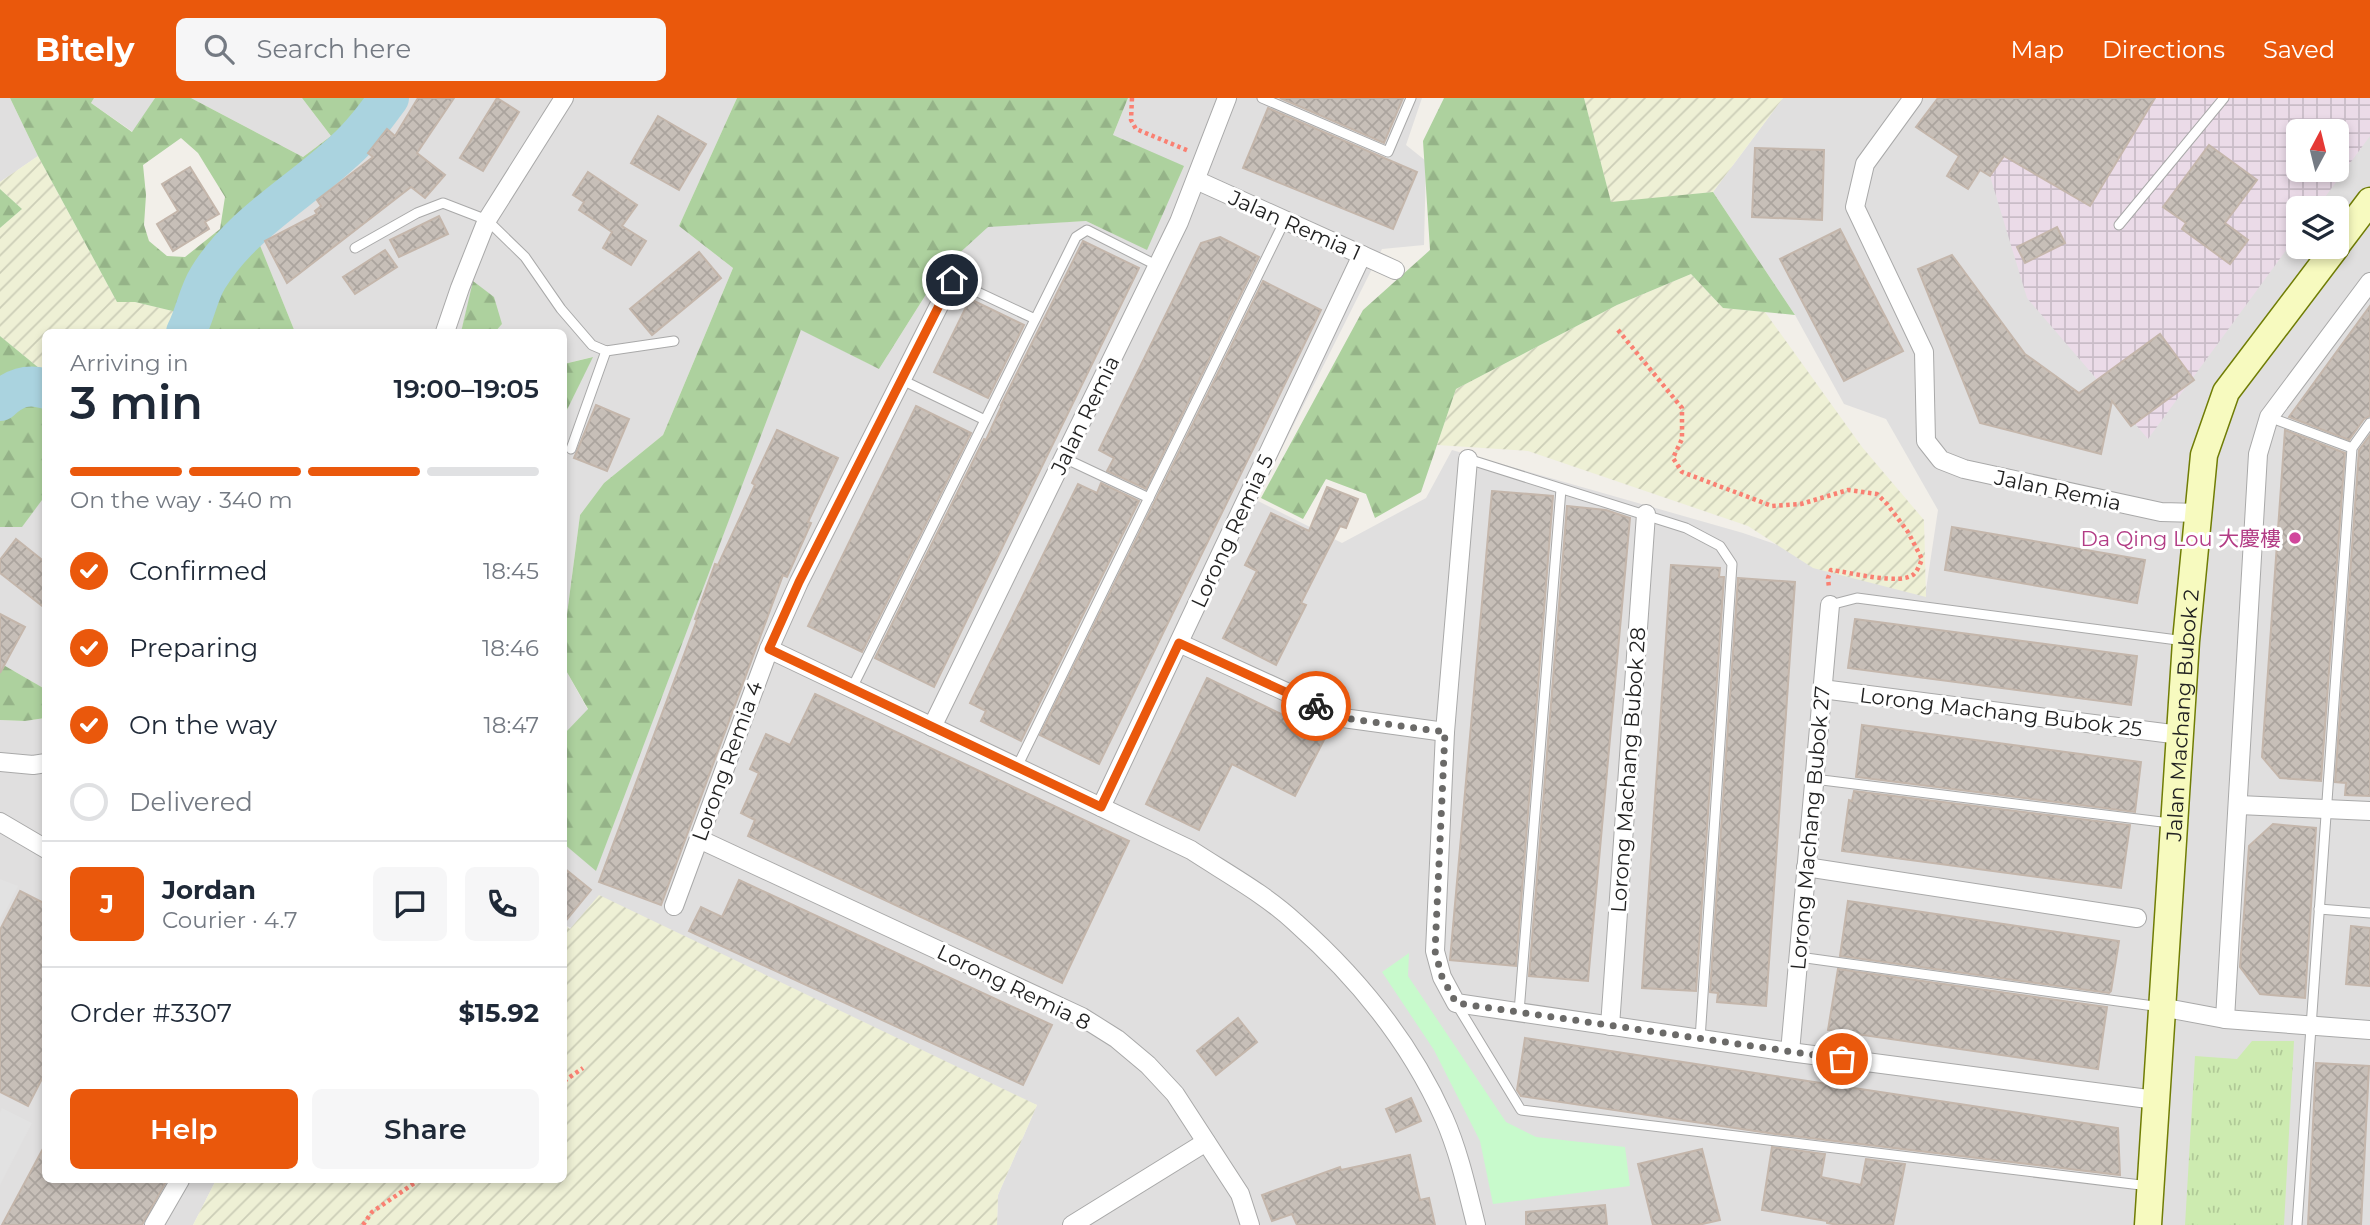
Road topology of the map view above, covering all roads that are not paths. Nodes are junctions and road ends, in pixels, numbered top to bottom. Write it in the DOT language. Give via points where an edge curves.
graph roads {
  1 [pos="564,98"];
  2 [pos="1227,98"];
  3 [pos="1262,98"];
  4 [pos="1411,98"];
  5 [pos="1913,98"];
  6 [pos="2224,98"];
  7 [pos="1196,180"];
  8 [pos="2370,201"];
  9 [pos="487,220"];
  10 [pos="1285,220"];
  11 [pos="2119,225"];
  12 [pos="2349,229"];
  13 [pos="355,248"];
  14 [pos="1362,255"];
  15 [pos="2326,259"];
  16 [pos="1158,266"];
  17 [pos="1395,270"];
  18 [pos="952,280"];
  19 [pos="2370,282"];
  20 [pos="1035,319"];
  21 [pos="446,329"];
  22 [pos="674,341"];
  23 [pos="606,351"];
  24 [pos="902,380"];
  25 [pos="2269,418"];
  26 [pos="985,420"];
  27 [pos="2370,423"];
  28 [pos="2352,448"];
  29 [pos="571,449"];
  30 [pos="1064,458"];
  31 [pos="1468,459"];
  32 [pos="1561,489"];
  33 [pos="1149,498"];
  34 [pos="2200,513"];
  35 [pos="1646,514"];
  36 [pos="1830,605"];
  37 [pos="2186,641"];
  38 [pos="1179,643"];
  39 [pos="769,649"];
  40 [pos="852,688"];
  41 [pos="1822,689"];
  42 [pos="932,727"];
  43 [pos="1445,732"];
  44 [pos="2180,735"];
  45 [pos="0,762"];
  46 [pos="42,764"];
  47 [pos="1017,767"];
  48 [pos="1814,779"];
  49 [pos="2239,805"];
  50 [pos="1101,807"];
  51 [pos="2326,809"];
  52 [pos="2370,811"];
  53 [pos="0,822"];
  54 [pos="2174,824"];
  55 [pos="699,839"];
  56 [pos="42,847"];
  57 [pos="1806,867"];
  58 [pos="674,906"];
  59 [pos="2319,909"];
  60 [pos="2370,913"];
  61 [pos="2137,918"];
  62 [pos="1799,957"];
  63 [pos="1456,1003"];
  64 [pos="2161,1007"];
  65 [pos="1519,1013"];
  66 [pos="2225,1019"];
  67 [pos="1610,1026"];
  68 [pos="2311,1027"];
  69 [pos="2370,1030"];
  70 [pos="1700,1039"];
  71 [pos="1790,1052"];
  72 [pos="2156,1100"];
  73 [pos="1206,1142"];
  74 [pos="178,1183"];
  75 [pos="2151,1186"];
  76 [pos="155,1225"];
  77 [pos="1072,1225"];
  78 [pos="1250,1225"];
  79 [pos="1476,1225"];
  80 [pos="2148,1225"];
  81 [pos="2297,1225"];
  1 -- 9 [label="street"];
  2 -- 7 [label="street, Jalan Remia"];
  3 -- 4 [label="lane" via="1388,152"];
  5 -- 34 [label="street, Jalan Remia" via="1866,164 1855,207 1924,352 1926,441 1941,460 1964,469 2161,512"];
  6 -- 11 [label="lane"];
  7 -- 10 [label="street, Jalan Remia 1"];
  7 -- 16 [label="street, Jalan Remia"];
  8 -- 12 [label="street, Jalan Machang Bubok 2"];
  9 -- 13 [label="lane" via="443,203"];
  9 -- 21 [label="street"];
  9 -- 23 [label="lane" via="525,257 592,345"];
  10 -- 14 [label="street, Jalan Remia 1"];
  10 -- 33 [label="lane"];
  14 -- 17 [label="street, Jalan Remia 1"];
  14 -- 38 [label="street, Lorong Remia 5"];
  15 -- 34 [label="street, Jalan Machang Bubok 2" via="2226,392 2204,455"];
  16 -- 20 [label="lane" via="1087,230 1076,237"];
  16 -- 30 [label="street, Jalan Remia"];
  18 -- 20 [label="lane"];
  18 -- 24 [label="street, Lorong Remia 4"];
  19 -- 25 [label="street"];
  20 -- 26 [label="lane"];
  22 -- 23 [label="lane"];
  23 -- 29 [label="lane"];
  24 -- 26 [label="lane"];
  24 -- 39 [label="street, Lorong Remia 4"];
  25 -- 28 [label="lane"];
  25 -- 49 [label="street" via="2258,454"];
  26 -- 40 [label="lane"];
  27 -- 28 [label="lane"];
  28 -- 51 [label="lane"];
  30 -- 33 [label="lane"];
  30 -- 42 [label="street, Jalan Remia"];
  31 -- 32 [label="lane"];
  31 -- 43 [label="street"];
  32 -- 35 [label="lane"];
  32 -- 65 [label="lane"];
  33 -- 47 [label="lane"];
  34 -- 37 [label="street, Jalan Machang Bubok 2"];
  35 -- 67 [label="street, Lorong Machang Bubok 28"];
  35 -- 70 [label="lane" via="1720,546 1732,564"];
  36 -- 37 [label="lane" via="1857,598"];
  36 -- 41 [label="street, Lorong Machang Bubok 27"];
  37 -- 44 [label="street, Jalan Machang Bubok 2"];
  38 -- 43 [label="street" via="1343,718"];
  38 -- 50 [label="street, Lorong Remia 5"];
  39 -- 40 [label="street"];
  39 -- 55 [label="street, Lorong Remia 4"];
  40 -- 42 [label="street"];
  41 -- 44 [label="street, Lorong Machang Bubok 25"];
  41 -- 48 [label="street, Lorong Machang Bubok 27"];
  42 -- 47 [label="street"];
  43 -- 63 [label="street" via="1435,951"];
  44 -- 54 [label="street, Jalan Machang Bubok 2"];
  45 -- 46 [label="street"];
  47 -- 50 [label="street"];
  48 -- 54 [label="lane"];
  48 -- 57 [label="street, Lorong Machang Bubok 27"];
  49 -- 51 [label="street"];
  49 -- 66 [label="street"];
  50 -- 79 [label="street" via="1191,850 1253,890 1296,922 1382,1012 1445,1119"];
  51 -- 52 [label="street"];
  51 -- 59 [label="lane"];
  53 -- 56 [label="street"];
  54 -- 64 [label="street, Jalan Machang Bubok 2"];
  55 -- 58 [label="street, Lorong Remia 4"];
  55 -- 73 [label="street, Lorong Remia 8" via="1082,1017 1148,1065 1175,1094"];
  57 -- 61 [label="street"];
  57 -- 62 [label="street, Lorong Machang Bubok 27"];
  59 -- 60 [label="lane"];
  59 -- 68 [label="lane"];
  62 -- 64 [label="lane"];
  62 -- 71 [label="street, Lorong Machang Bubok 27"];
  63 -- 65 [label="street"];
  63 -- 75 [label="lane" via="1521,1110"];
  64 -- 66 [label="street"];
  64 -- 72 [label="street, Jalan Machang Bubok 2"];
  65 -- 67 [label="street"];
  66 -- 68 [label="street"];
  67 -- 70 [label="street"];
  68 -- 69 [label="street"];
  68 -- 81 [label="lane"];
  70 -- 71 [label="street"];
  71 -- 72 [label="street"];
  72 -- 75 [label="street, Jalan Machang Bubok 2"];
  73 -- 77 [label="street"];
  73 -- 78 [label="street, Lorong Remia 8" via="1240,1194"];
  74 -- 76 [label="street"];
  75 -- 80 [label="street, Jalan Machang Bubok 2"];
}
